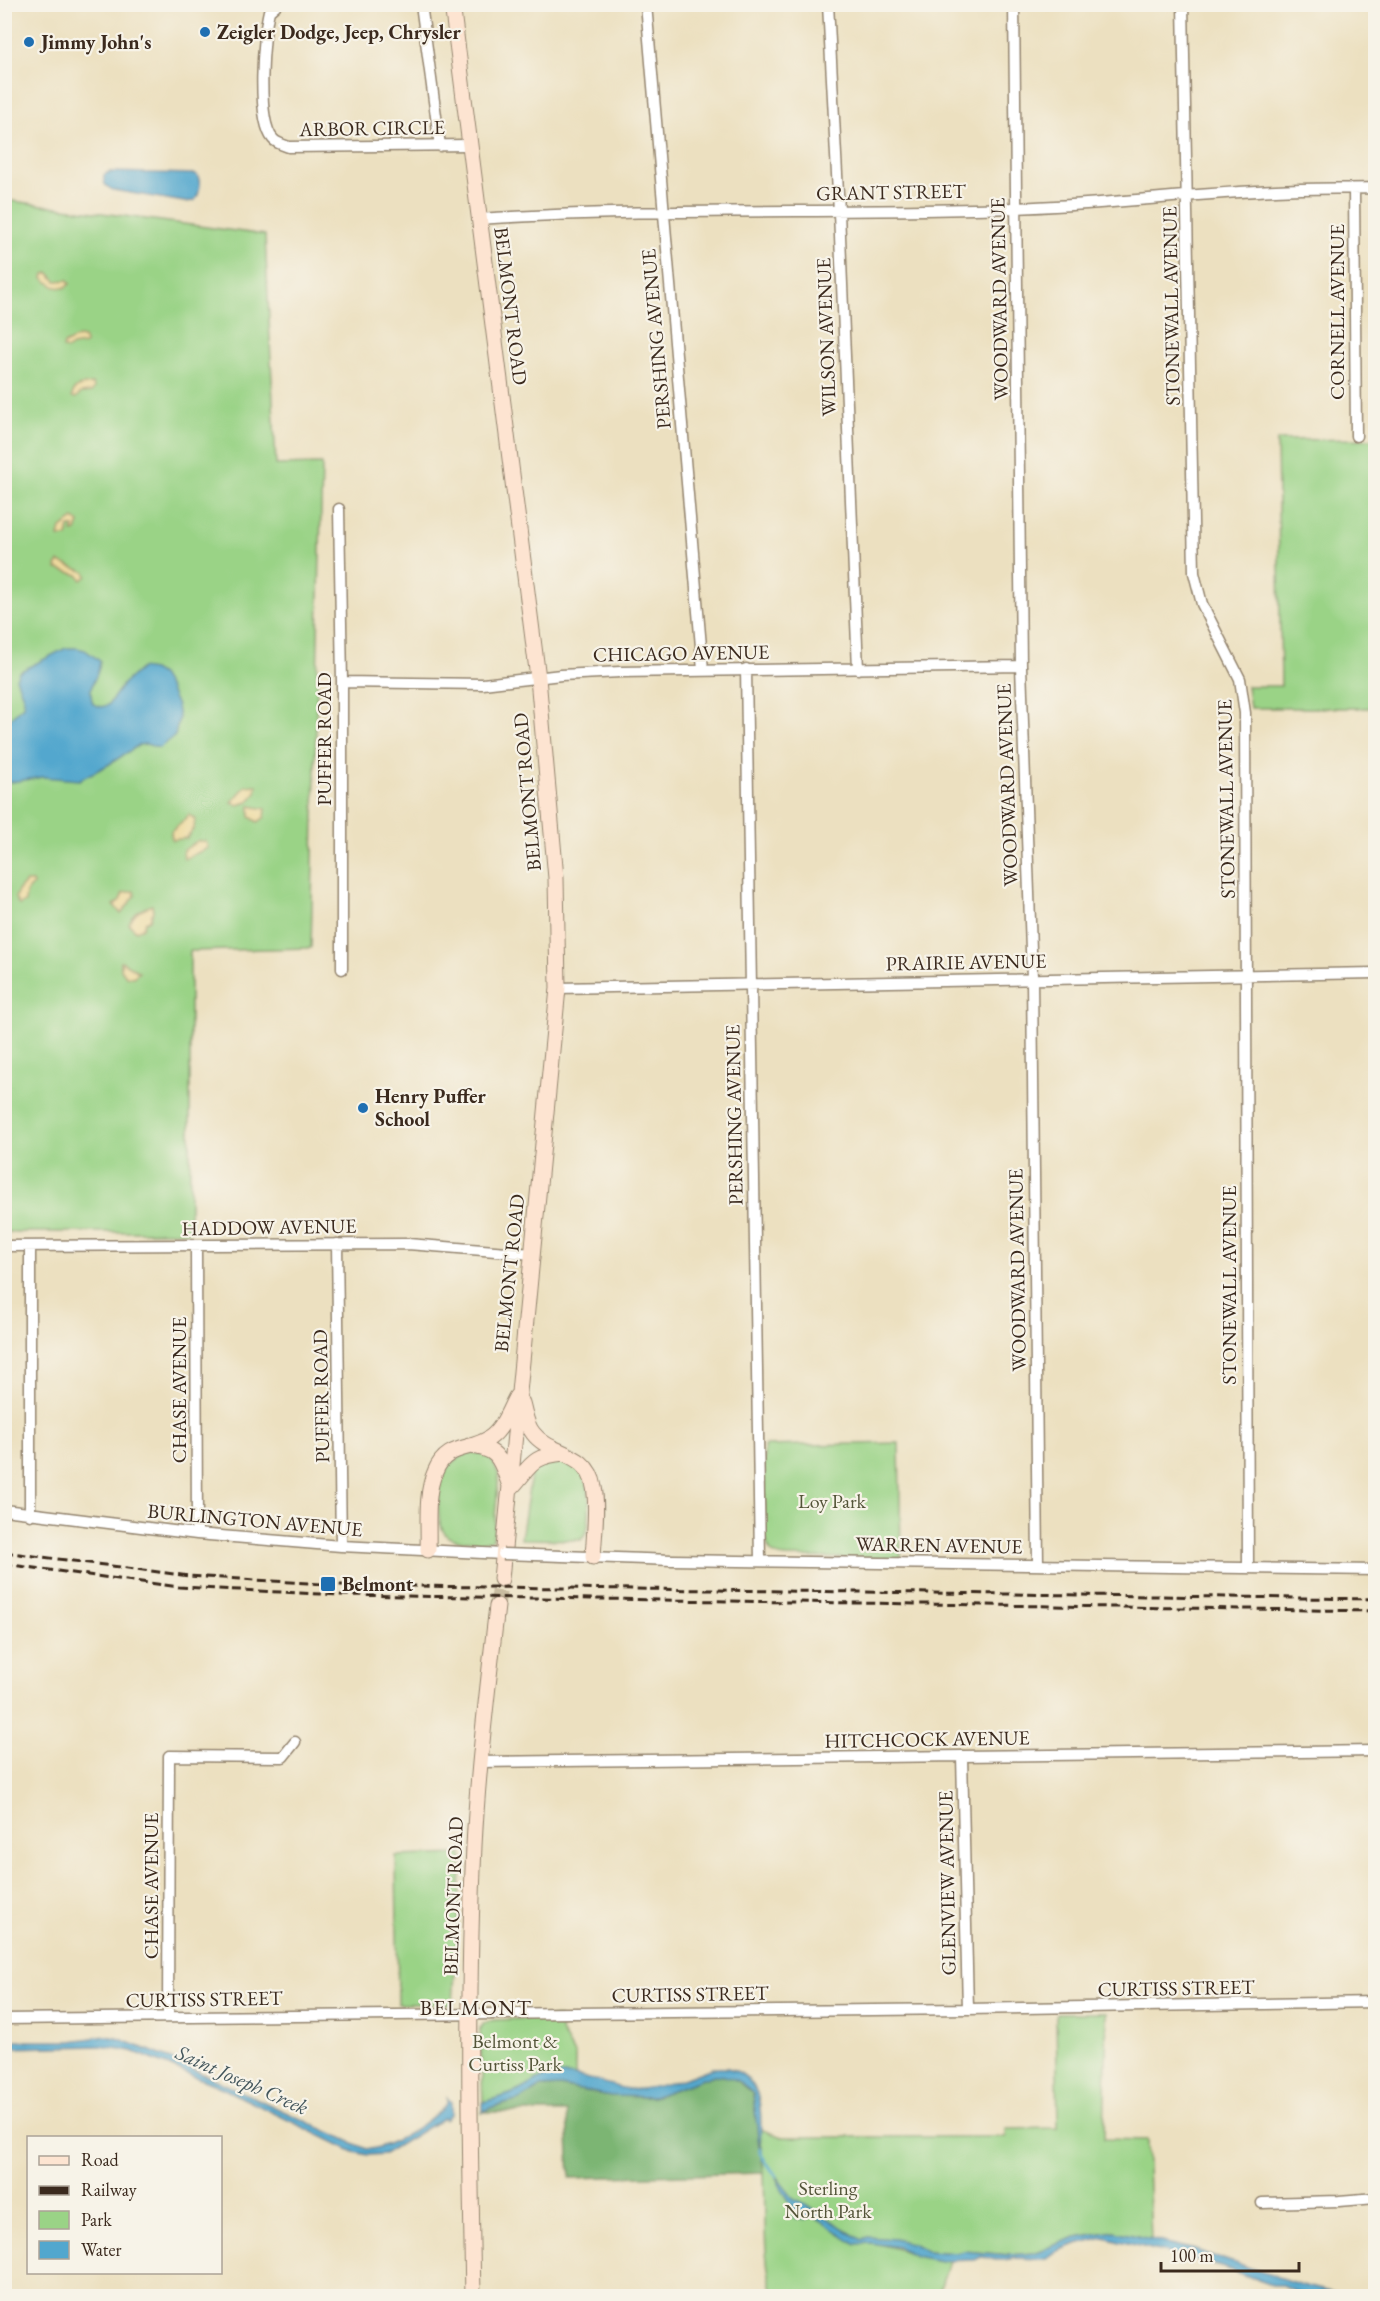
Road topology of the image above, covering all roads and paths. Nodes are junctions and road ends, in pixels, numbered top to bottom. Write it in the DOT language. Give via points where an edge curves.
graph roads {
  1 [pos="277,4"];
  2 [pos="421,4"];
  3 [pos="452,4"];
  4 [pos="646,4"];
  5 [pos="828,4"];
  6 [pos="1014,4"];
  7 [pos="1183,4"];
  8 [pos="440,146"];
  9 [pos="470,146"];
  10 [pos="1376,188"];
  11 [pos="1354,189"];
  12 [pos="1187,196"];
  13 [pos="1016,208"];
  14 [pos="663,212"];
  15 [pos="839,212"];
  16 [pos="479,219"];
  17 [pos="1356,436"];
  18 [pos="339,509"];
  19 [pos="1021,666"];
  20 [pos="746,669"];
  21 [pos="858,669"];
  22 [pos="703,670"];
  23 [pos="538,678"];
  24 [pos="342,682"];
  25 [pos="342,969"];
  26 [pos="1376,973"];
  27 [pos="1245,975"];
  28 [pos="1032,978"];
  29 [pos="750,984"];
  30 [pos="558,988"];
  31 [pos="337,1245"];
  32 [pos="4,1246"];
  33 [pos="30,1246"];
  34 [pos="196,1246"];
  35 [pos="533,1254"];
  36 [pos="519,1391"];
  37 [pos="466,1446"];
  38 [pos="564,1453"];
  39 [pos="511,1488"];
  40 [pos="4,1510"];
  41 [pos="30,1515"];
  42 [pos="197,1534"];
  43 [pos="341,1546"];
  44 [pos="428,1550"];
  45 [pos="503,1554"];
  46 [pos="594,1557"];
  47 [pos="760,1561"];
  48 [pos="1038,1564"];
  49 [pos="1248,1568"];
  50 [pos="1376,1570"];
  51 [pos="501,1580"];
  52 [pos="497,1606"];
  53 [pos="295,1742"];
  54 [pos="1376,1750"];
  55 [pos="962,1756"];
  56 [pos="480,1762"];
  57 [pos="1376,2002"];
  58 [pos="968,2009"];
  59 [pos="471,2015"];
  60 [pos="168,2017"];
  61 [pos="4,2019"];
  62 [pos="1376,2198"];
  63 [pos="1262,2202"];
  64 [pos="474,2296"];
  1 -- 8 [label="street, ARBOR CIRCLE" via="269,11 263,44 264,116 274,141 289,147"];
  2 -- 8 [label="street"];
  3 -- 9 [label="main road, BELMONT ROAD"];
  4 -- 14 [label="street, PERSHING AVENUE"];
  5 -- 15 [label="street, WILSON AVENUE"];
  6 -- 13 [label="street, WOODWARD AVENUE"];
  7 -- 12 [label="street, STONEWALL AVENUE"];
  8 -- 9 [label="street, ARBOR CIRCLE"];
  9 -- 16 [label="main road, BELMONT ROAD"];
  10 -- 11 [label="street, GRANT STREET"];
  11 -- 12 [label="street, GRANT STREET" via="1278,189"];
  11 -- 17 [label="street, CORNELL AVENUE"];
  12 -- 13 [label="street, GRANT STREET"];
  12 -- 27 [label="street, STONEWALL AVENUE" via="1194,573 1202,604 1232,660 1244,695"];
  13 -- 15 [label="street, GRANT STREET"];
  13 -- 19 [label="street, WOODWARD AVENUE"];
  14 -- 15 [label="street, GRANT STREET"];
  14 -- 16 [label="street, GRANT STREET"];
  14 -- 22 [label="street, PERSHING AVENUE"];
  15 -- 21 [label="street, WILSON AVENUE"];
  16 -- 23 [label="main road, BELMONT ROAD"];
  18 -- 24 [label="street, PUFFER ROAD"];
  19 -- 21 [label="street, CHICAGO AVENUE"];
  19 -- 28 [label="street, WOODWARD AVENUE"];
  20 -- 21 [label="street, CHICAGO AVENUE"];
  20 -- 22 [label="street, CHICAGO AVENUE"];
  20 -- 29 [label="street, PERSHING AVENUE"];
  22 -- 23 [label="street, CHICAGO AVENUE"];
  23 -- 24 [label="street, CHICAGO AVENUE" via="483,684"];
  23 -- 30 [label="main road, BELMONT ROAD" via="556,878"];
  24 -- 25 [label="street, PUFFER ROAD"];
  26 -- 27 [label="street, PRAIRIE AVENUE"];
  27 -- 28 [label="street, PRAIRIE AVENUE"];
  27 -- 49 [label="street, STONEWALL AVENUE"];
  28 -- 29 [label="street, PRAIRIE AVENUE"];
  28 -- 48 [label="street, WOODWARD AVENUE"];
  29 -- 30 [label="street, PRAIRIE AVENUE"];
  29 -- 47 [label="street, PERSHING AVENUE"];
  30 -- 35 [label="main road, BELMONT ROAD"];
  31 -- 34 [label="street, HADDOW AVENUE"];
  31 -- 35 [label="street, HADDOW AVENUE" via="408,1244"];
  31 -- 43 [label="street, PUFFER ROAD"];
  32 -- 33 [label="street, HADDOW AVENUE"];
  33 -- 34 [label="street, HADDOW AVENUE"];
  33 -- 41 [label="street"];
  34 -- 42 [label="street, CHASE AVENUE"];
  35 -- 36 [label="main road, BELMONT ROAD"];
  36 -- 37 [label="main road" via="498,1431 484,1441"];
  36 -- 38 [label="main road" via="528,1427 542,1442"];
  36 -- 39 [label="main road, BELMONT ROAD"];
  37 -- 39 [label="main road" via="494,1453"];
  37 -- 44 [label="main road" via="446,1456 434,1472"];
  38 -- 39 [label="main road" via="535,1460"];
  38 -- 46 [label="main road" via="580,1462 594,1486"];
  39 -- 51 [label="main road, BELMONT ROAD"];
  40 -- 41 [label="street, BURLINGTON AVENUE"];
  41 -- 42 [label="street, BURLINGTON AVENUE"];
  42 -- 43 [label="street, BURLINGTON AVENUE"];
  43 -- 44 [label="street, BURLINGTON AVENUE"];
  44 -- 45 [label="street, BURLINGTON AVENUE"];
  45 -- 46 [label="street, WARREN AVENUE, bridge"];
  46 -- 47 [label="street, WARREN AVENUE"];
  47 -- 48 [label="street, WARREN AVENUE"];
  48 -- 49 [label="street, WARREN AVENUE"];
  49 -- 50 [label="street, WARREN AVENUE"];
  52 -- 56 [label="main road, BELMONT ROAD"];
  53 -- 60 [label="street, CHASE AVENUE" via="283,1757 169,1756"];
  54 -- 55 [label="street, HITCHCOCK AVENUE"];
  55 -- 56 [label="street, HITCHCOCK AVENUE"];
  55 -- 58 [label="street, GLENVIEW AVENUE"];
  56 -- 59 [label="main road, BELMONT ROAD" via="474,1846"];
  57 -- 58 [label="street, CURTISS STREET"];
  58 -- 59 [label="street, CURTISS STREET"];
  59 -- 60 [label="street, CURTISS STREET"];
  59 -- 64 [label="main road, BELMONT ROAD"];
  60 -- 61 [label="street, CURTISS STREET"];
  62 -- 63 [label="street"];
}
